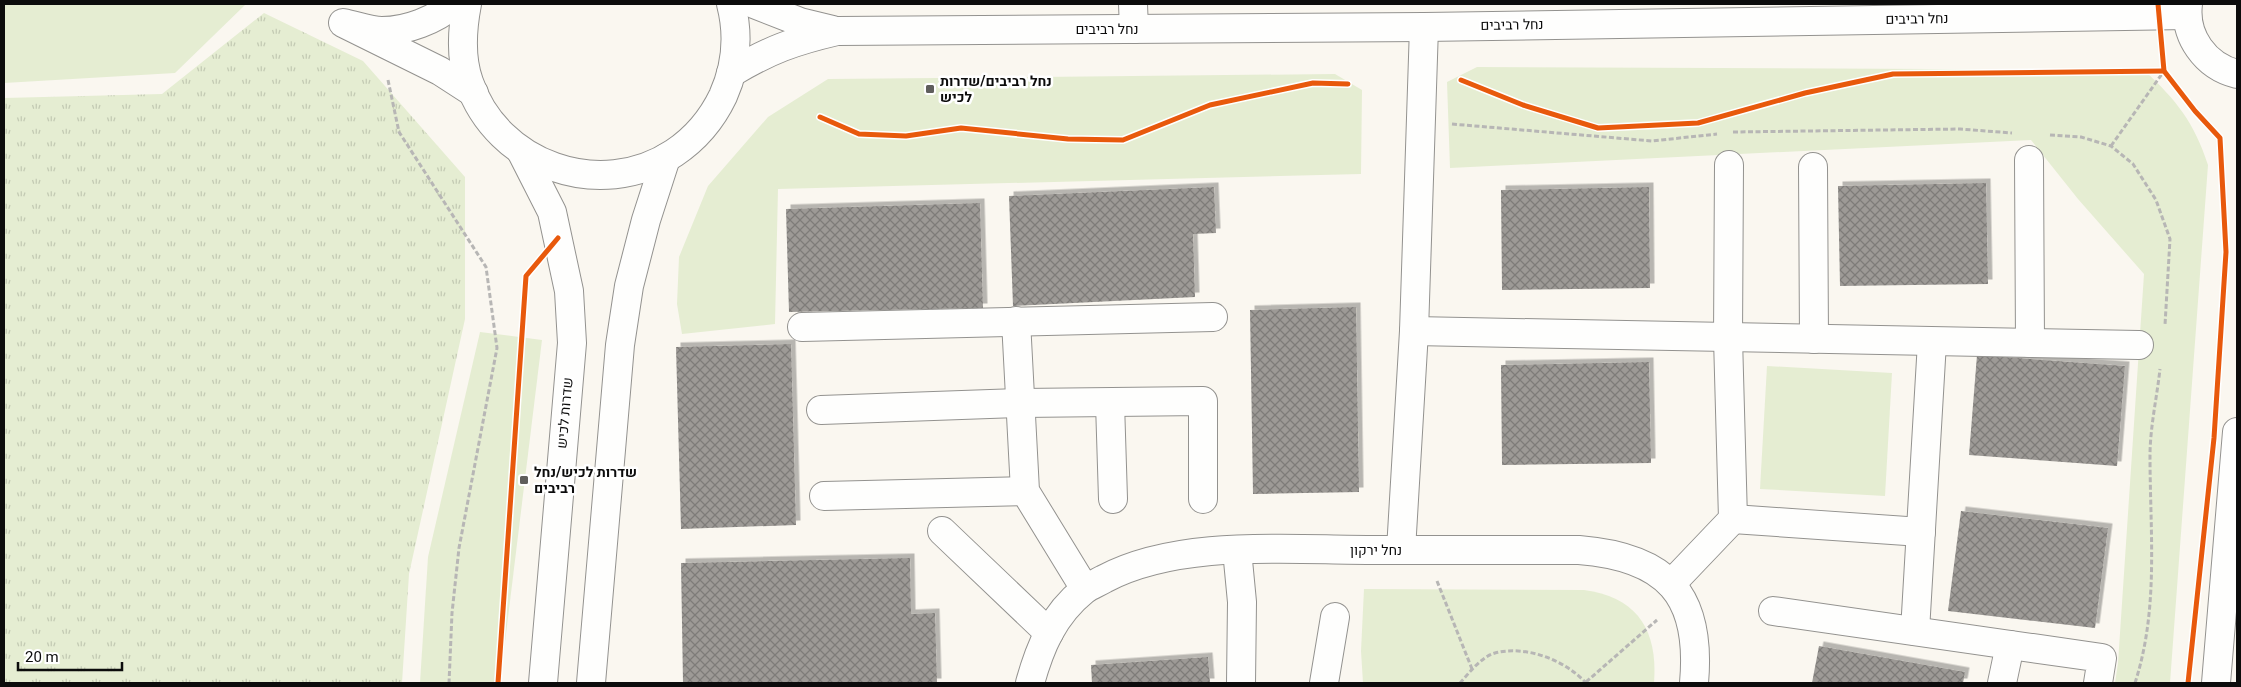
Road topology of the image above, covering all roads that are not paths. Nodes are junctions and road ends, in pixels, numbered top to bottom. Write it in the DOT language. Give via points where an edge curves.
graph roads {
  1 [pos="454,4"];
  2 [pos="468,4"];
  3 [pos="731,4"];
  4 [pos="754,4"];
  5 [pos="2188,9"];
  6 [pos="337,13"];
  7 [pos="1742,13"];
  8 [pos="1133,16"];
  9 [pos="1424,27"];
  10 [pos="837,31"];
  11 [pos="731,73"];
  12 [pos="2237,74"];
  13 [pos="474,92"];
  14 [pos="520,151"];
  15 [pos="666,158"];
  16 [pos="2029,160"];
  17 [pos="1729,165"];
  18 [pos="1813,166"];
  19 [pos="1213,317"];
  20 [pos="1016,321"];
  21 [pos="802,327"];
  22 [pos="1414,331"];
  23 [pos="1728,338"];
  24 [pos="1814,339"];
  25 [pos="1932,342"];
  26 [pos="2030,343"];
  27 [pos="2139,345"];
  28 [pos="1021,403"];
  29 [pos="1110,403"];
  30 [pos="821,410"];
  31 [pos="2226,425"];
  32 [pos="1026,491"];
  33 [pos="824,496"];
  34 [pos="1114,499"];
  35 [pos="1203,499"];
  36 [pos="1733,519"];
  37 [pos="942,531"];
  38 [pos="1921,532"];
  39 [pos="1237,550"];
  40 [pos="1412,550"];
  41 [pos="1085,589"];
  42 [pos="1677,591"];
  43 [pos="1773,611"];
  44 [pos="1335,617"];
  45 [pos="1915,631"];
  46 [pos="1049,633"];
  47 [pos="2010,645"];
  48 [pos="543,683"];
  49 [pos="591,683"];
  50 [pos="1030,683"];
  51 [pos="1241,683"];
  52 [pos="1324,683"];
  53 [pos="1694,683"];
  54 [pos="2002,683"];
  55 [pos="2098,683"];
  56 [pos="2216,683"];
  1 -- 6 [label="street" via="419,24 381,31"];
  2 -- 13 [label="street" via="463,47"];
  3 -- 11 [label="street" via="736,40"];
  4 -- 10 [label="street, נחל רביבים" via="800,22"];
  5 -- 7 [label="street, נחל רביבים" via="2159,15"];
  5 -- 12 [label="street" via="2190,32 2204,55 2217,66"];
  6 -- 13 [label="street" via="387,45 440,70"];
  7 -- 9 [label="street, נחל רביבים"];
  8 -- 9 [label="street, נחל רביבים"];
  8 -- 10 [label="street, נחל רביבים"];
  9 -- 22 [label="street"];
  10 -- 11 [label="street, נחל רביבים" via="794,41 758,56"];
  11 -- 15 [label="street" via="711,116 691,140"];
  13 -- 14 [label="street" via="490,121"];
  14 -- 15 [label="street" via="559,170 602,176 638,170"];
  14 -- 48 [label="street, שדרות לכיש" via="552,212 569,291 572,343"];
  15 -- 49 [label="street" via="629,286 620,346"];
  16 -- 26 [label="street"];
  17 -- 23 [label="street"];
  18 -- 24 [label="street"];
  19 -- 20 [label="street"];
  20 -- 21 [label="street"];
  20 -- 28 [label="street"];
  22 -- 23 [label="street"];
  22 -- 40 [label="street"];
  23 -- 24 [label="street"];
  23 -- 36 [label="street"];
  24 -- 25 [label="street"];
  25 -- 26 [label="street"];
  25 -- 38 [label="street"];
  26 -- 27 [label="street"];
  28 -- 29 [label="street"];
  28 -- 30 [label="street"];
  28 -- 32 [label="street"];
  29 -- 34 [label="street"];
  29 -- 35 [label="street" via="1204,401"];
  31 -- 56 [label="street"];
  32 -- 33 [label="street"];
  32 -- 41 [label="street"];
  36 -- 38 [label="street"];
  36 -- 42 [label="street"];
  37 -- 46 [label="street"];
  38 -- 45 [label="street"];
  39 -- 40 [label="street, נחל ירקון"];
  39 -- 41 [label="street, נחל ירקון" via="1163,558 1123,569"];
  39 -- 51 [label="street" via="1242,602"];
  40 -- 42 [label="street, נחל ירקון" via="1602,552 1658,571"];
  41 -- 46 [label="street, נחל ירקון" via="1063,610"];
  42 -- 53 [label="street" via="1690,618 1695,641"];
  43 -- 45 [label="street"];
  44 -- 52 [label="street"];
  45 -- 47 [label="street"];
  46 -- 50 [label="street, נחל ירקון" via="1039,651"];
  47 -- 54 [label="street"];
  47 -- 55 [label="street" via="2102,658"];
}
